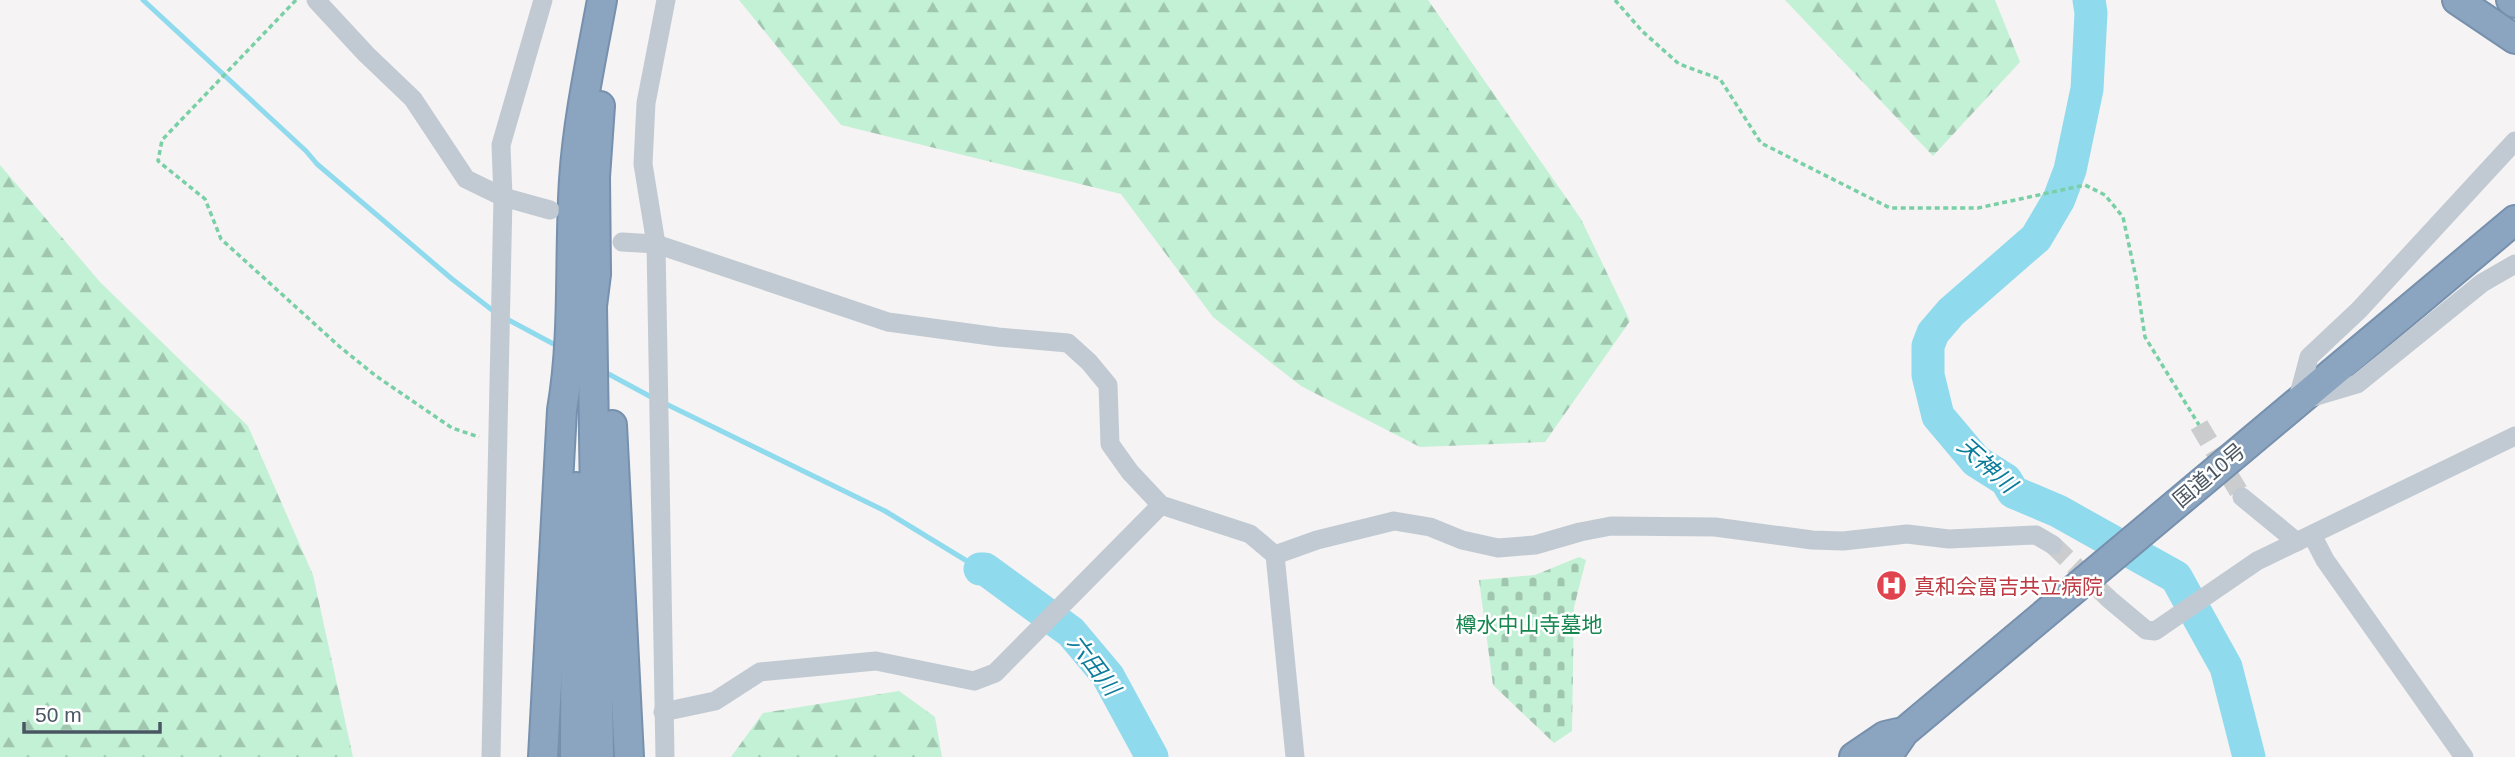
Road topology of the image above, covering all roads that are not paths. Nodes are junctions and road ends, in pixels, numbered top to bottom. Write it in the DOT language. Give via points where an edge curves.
graph roads {
  1 [pos="316,0"];
  2 [pos="543,0"];
  3 [pos="602,0"];
  4 [pos="621,0"];
  5 [pos="666,0"];
  6 [pos="2458,0"];
  7 [pos="2503,0"];
  8 [pos="2515,37"];
  9 [pos="2515,141"];
  10 [pos="503,197"];
  11 [pos="550,209"];
  12 [pos="2515,220"];
  13 [pos="622,242"];
  14 [pos="656,244"];
  15 [pos="2515,264"];
  16 [pos="596,274"];
  17 [pos="568,373"];
  18 [pos="2297,402"];
  19 [pos="2515,436"];
  20 [pos="2242,497"];
  21 [pos="1161,505"];
  22 [pos="2305,539"];
  23 [pos="2053,545"];
  24 [pos="1275,555"];
  25 [pos="2109,599"];
  26 [pos="663,712"];
  27 [pos="1904,732"];
  28 [pos="491,757"];
  29 [pos="543,757"];
  30 [pos="575,757"];
  31 [pos="599,757"];
  32 [pos="629,757"];
  33 [pos="665,757"];
  34 [pos="1295,757"];
  35 [pos="1854,757"];
  36 [pos="1883,757"];
  37 [pos="2464,757"];
  1 -- 10 [label="street" via="413,99 466,179"];
  2 -- 10 [label="street" via="501,145"];
  3 -- 17 [label="highway" via="581,111 574,180"];
  4 -- 16 [label="highway" via="600,103"];
  5 -- 14 [label="street" via="646,103 643,164"];
  6 -- 8 [label="highway"];
  7 -- 8 [label="street"];
  9 -- 18 [label="street" via="2359,310 2309,357"];
  10 -- 11 [label="street"];
  10 -- 28 [label="street"];
  12 -- 18 [label="highway, 国道10号"];
  13 -- 14 [label="street"];
  14 -- 21 [label="street" via="888,321 1068,343 1108,385 1110,444"];
  14 -- 26 [label="street"];
  15 -- 18 [label="street" via="2482,283 2357,384"];
  16 -- 31 [label="highway" via="592,306"];
  16 -- 32 [label="highway" via="606,306"];
  17 -- 29 [label="highway" via="562,410"];
  17 -- 30 [label="highway" via="576,409"];
  18 -- 27 [label="highway, 国道10号"];
  19 -- 22 [label="street"];
  20 -- 22 [label="street"];
  21 -- 24 [label="street" via="1250,534"];
  21 -- 26 [label="street" via="995,673 974,681 876,661 760,672 715,701"];
  22 -- 25 [label="street" via="2257,561 2155,631 2146,630"];
  22 -- 37 [label="street" via="2325,560"];
  23 -- 24 [label="street" via="2036,535 1949,539 1907,534 1843,541 1715,527 1611,526 1535,545 1498,548 1394,521"];
  24 -- 34 [label="street"];
  26 -- 33 [label="street"];
  27 -- 35 [label="highway" via="1885,736"];
  27 -- 36 [label="highway"];
}
